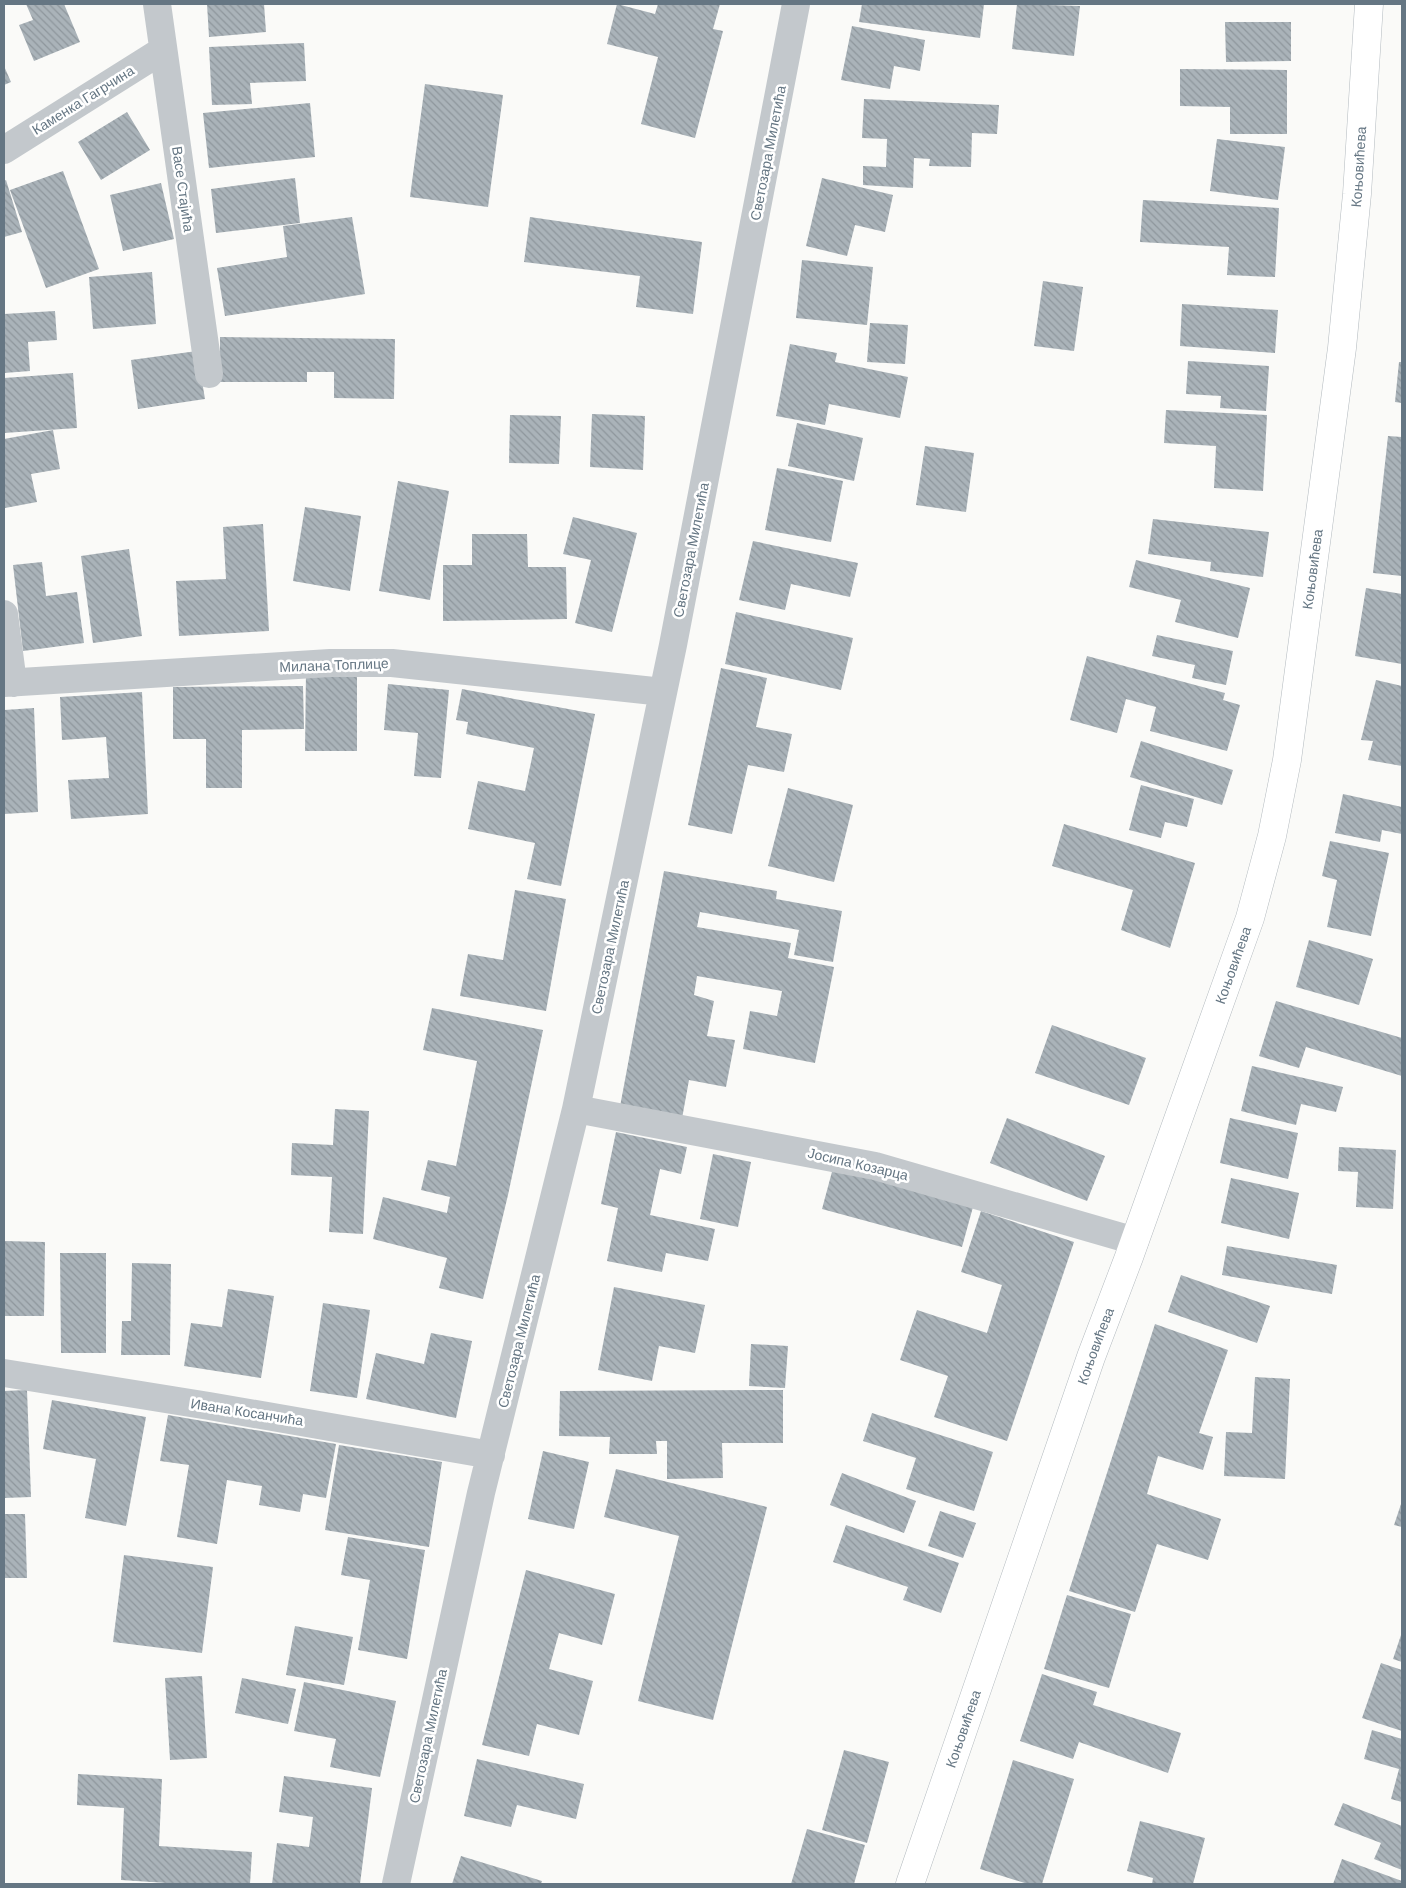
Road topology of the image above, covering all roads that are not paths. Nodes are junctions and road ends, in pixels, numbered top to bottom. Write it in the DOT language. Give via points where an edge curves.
graph roads {
  1 [pos="157,4"];
  2 [pos="796,4"];
  3 [pos="1369,4"];
  4 [pos="163,50"];
  5 [pos="4,150"];
  6 [pos="209,374"];
  7 [pos="4,614"];
  8 [pos="8,683"];
  9 [pos="663,692"];
  10 [pos="576,1109"];
  11 [pos="1135,1240"];
  12 [pos="4,1373"];
  13 [pos="491,1455"];
  14 [pos="396,1884"];
  15 [pos="910,1884"];
  1 -- 4 [label="street, Васе Стајића"];
  2 -- 9 [label="street, Светозара Милетића"];
  3 -- 11 [label="main road, Коњовићева" via="1357,194 1343,340 1287,760 1272,836 1250,918"];
  4 -- 5 [label="street, Каменка Гагрчина"];
  4 -- 6 [label="street, Васе Стајића"];
  7 -- 8 [label="street"];
  8 -- 9 [label="street, Милана Топлице" via="330,663 392,663"];
  9 -- 10 [label="street, Светозара Милетића"];
  10 -- 11 [label="street, Јосипа Козарца" via="875,1166"];
  10 -- 13 [label="street, Светозара Милетића"];
  11 -- 15 [label="main road, Коњовићева" via="1091,1357"];
  12 -- 13 [label="street, Ивана Косанчића"];
  13 -- 14 [label="street, Светозара Милетића"];
}
